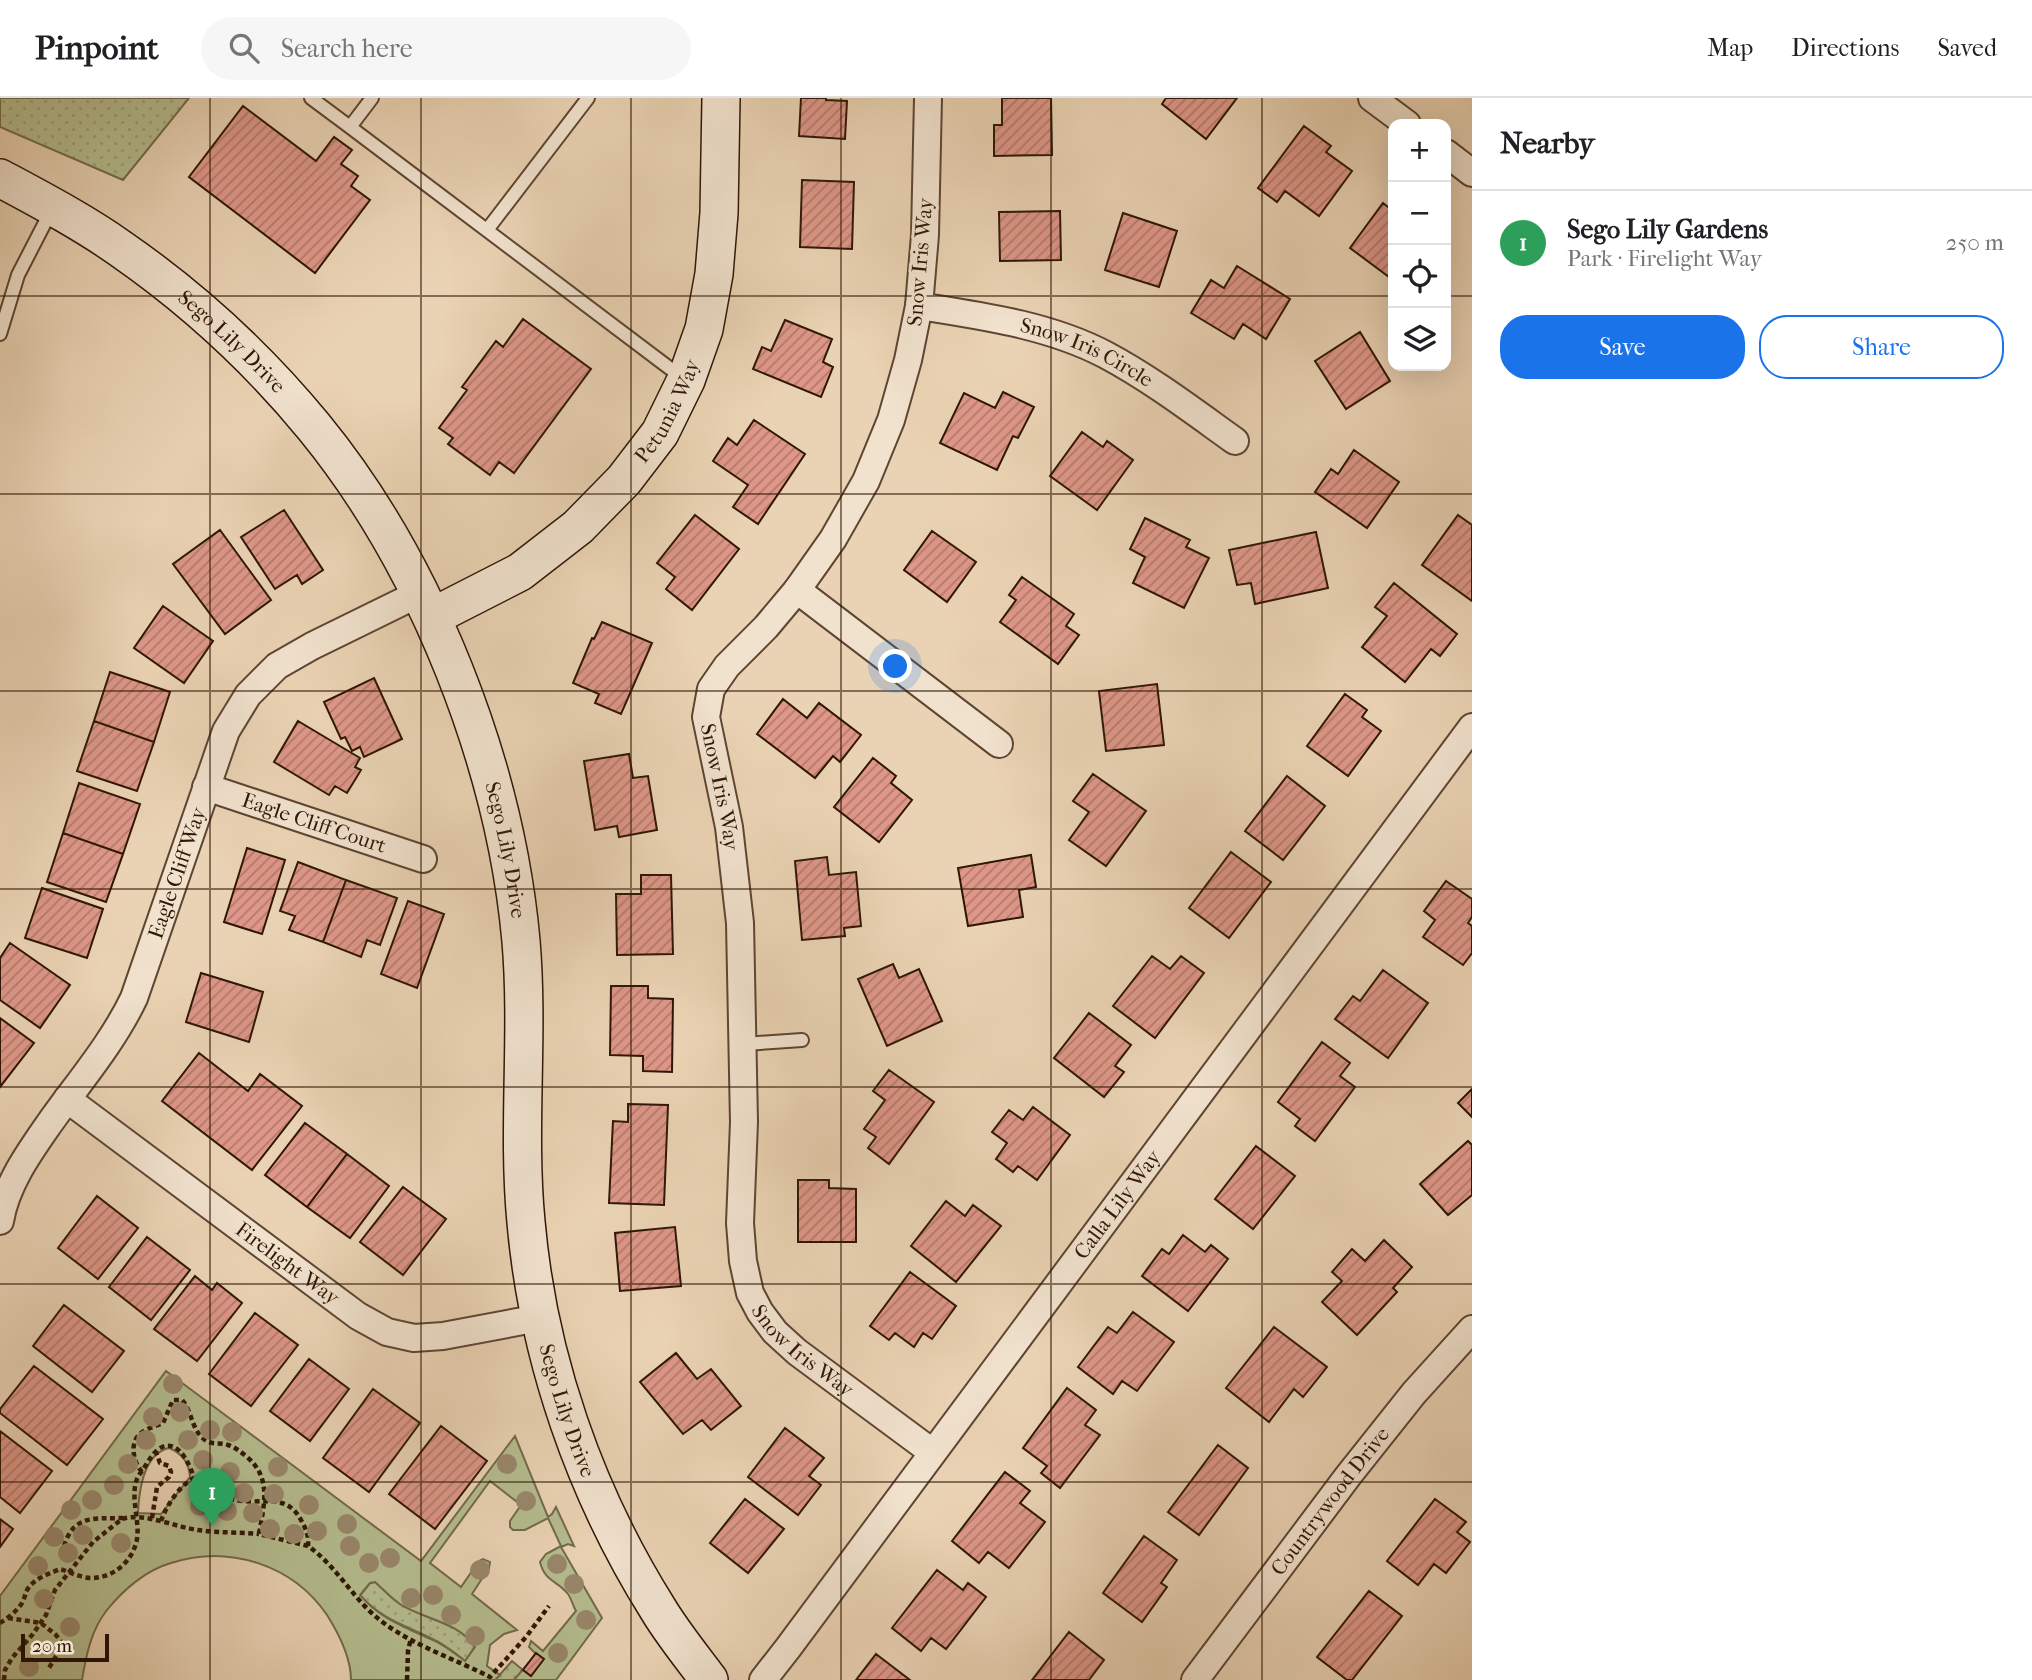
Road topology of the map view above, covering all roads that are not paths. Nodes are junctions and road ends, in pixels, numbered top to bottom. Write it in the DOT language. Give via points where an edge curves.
graph roads {
  1 [pos="311,98"];
  2 [pos="372,98"];
  3 [pos="588,98"];
  4 [pos="721,98"];
  5 [pos="928,98"];
  6 [pos="1373,98"];
  7 [pos="1400,119"];
  8 [pos="350,127"];
  9 [pos="1451,157"];
  10 [pos="1472,173"];
  11 [pos="0,178"];
  12 [pos="53,206"];
  13 [pos="487,230"];
  14 [pos="919,306"];
  15 [pos="0,334"];
  16 [pos="686,380"];
  17 [pos="1236,441"];
  18 [pos="797,590"];
  19 [pos="426,605"];
  20 [pos="1472,727"];
  21 [pos="999,744"];
  22 [pos="205,787"];
  23 [pos="423,859"];
  24 [pos="802,1040"];
  25 [pos="744,1044"];
  26 [pos="67,1099"];
  27 [pos="0,1221"];
  28 [pos="539,1318"];
  29 [pos="1472,1329"];
  30 [pos="932,1452"];
  31 [pos="709,1680"];
  32 [pos="762,1680"];
  33 [pos="1195,1680"];
  1 -- 8 [label="lane"];
  2 -- 8 [label="lane"];
  3 -- 13 [label="lane"];
  4 -- 16 [label="street, Petunia Way" via="714,274 704,329"];
  5 -- 14 [label="street, Snow Iris Way"];
  6 -- 7 [label="street"];
  8 -- 13 [label="lane"];
  9 -- 10 [label="street"];
  11 -- 12 [label="street, Sego Lily Drive"];
  12 -- 15 [label="lane" via="18,275"];
  12 -- 19 [label="street, Sego Lily Drive" via="120,248 186,299 255,362 315,428 368,501"];
  13 -- 16 [label="lane"];
  14 -- 17 [label="street, Snow Iris Circle" via="1007,321 1105,354"];
  14 -- 18 [label="street, Snow Iris Way" via="891,421 866,481"];
  16 -- 19 [label="street, Petunia Way" via="660,433 579,527 520,572"];
  18 -- 21 [label="street"];
  18 -- 25 [label="street, Snow Iris Way" via="727,666 711,689 706,717 729,827 740,923"];
  19 -- 22 [label="street, Eagle Cliff Way" via="312,646 277,666 248,695 226,731"];
  19 -- 28 [label="street, Sego Lily Drive" via="475,725 506,836 521,941 526,1222"];
  20 -- 30 [label="street, Calla Lily Way"];
  22 -- 23 [label="street, Eagle Cliff Court"];
  22 -- 26 [label="street, Eagle Cliff Way" via="134,998 121,1024"];
  24 -- 25 [label="lane"];
  25 -- 30 [label="street, Snow Iris Way" via="740,1223 750,1293 775,1332 797,1352"];
  26 -- 27 [label="street, Eagle Cliff Way" via="12,1182"];
  26 -- 28 [label="street, Firelight Way" via="358,1316 387,1332 414,1338 443,1336"];
  28 -- 31 [label="street, Sego Lily Drive" via="558,1386 603,1508 659,1611"];
  29 -- 33 [label="street, Countrywood Drive" via="1413,1393"];
  30 -- 32 [label="street, Calla Lily Way"];
}
